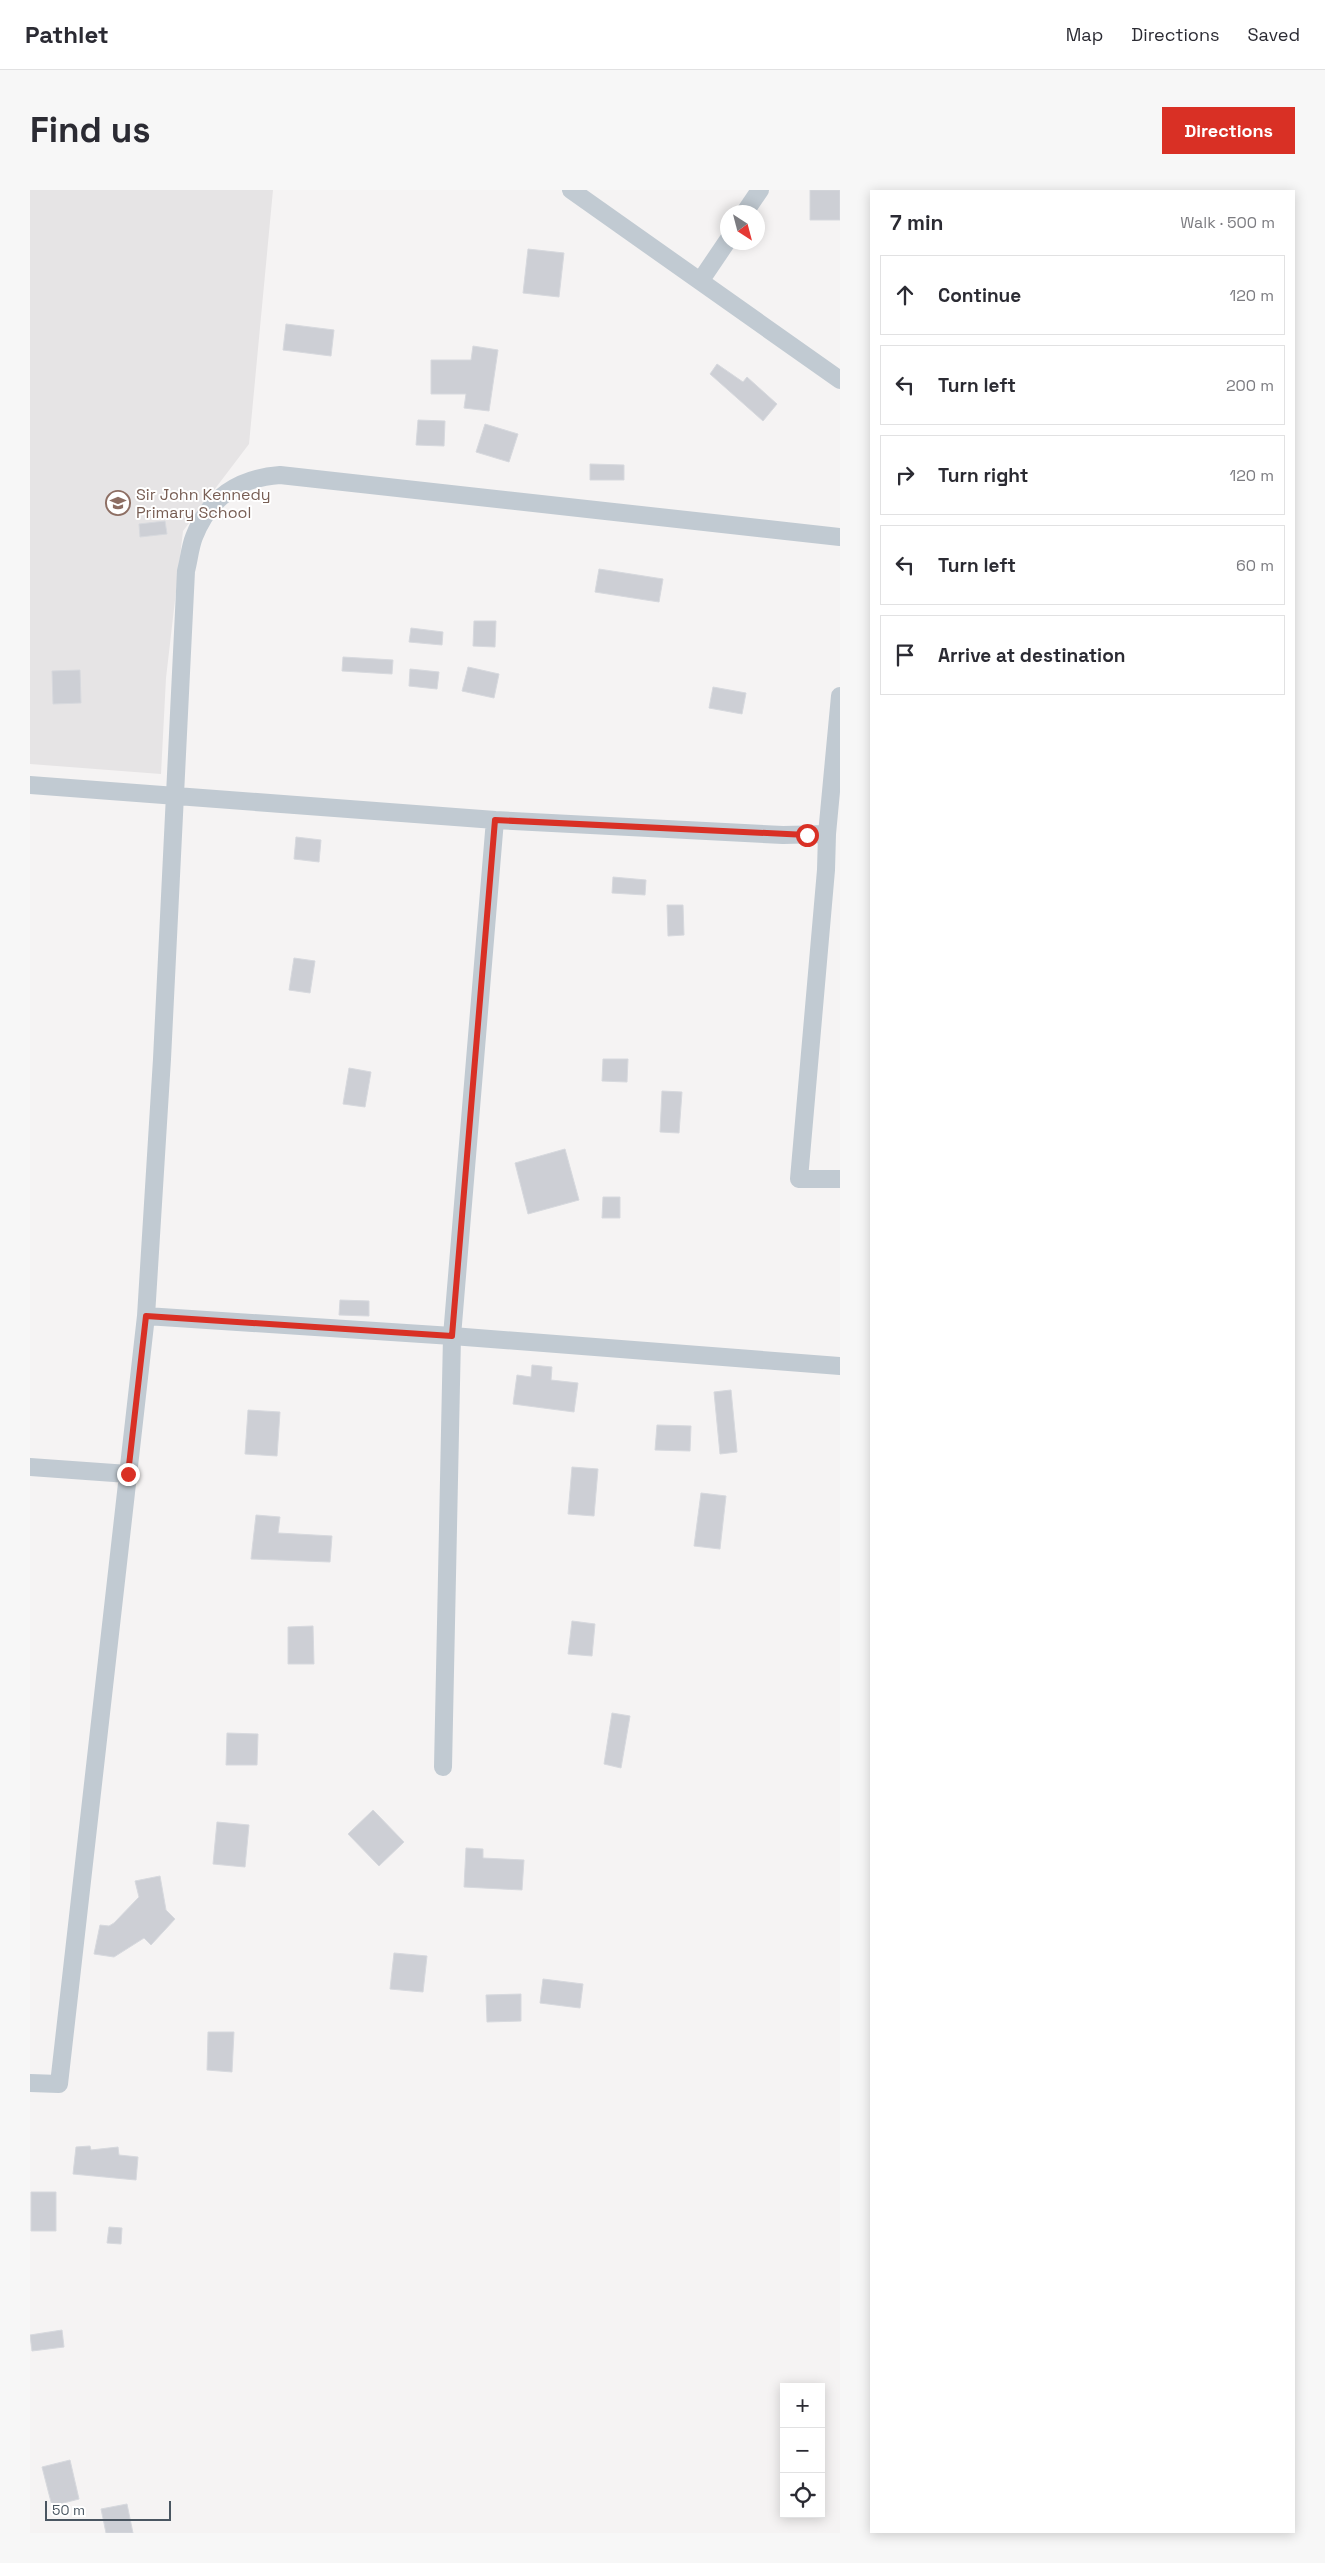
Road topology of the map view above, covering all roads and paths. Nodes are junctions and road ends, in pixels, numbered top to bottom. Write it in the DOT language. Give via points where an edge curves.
graph roads {
  1 [pos="571,190"];
  2 [pos="760,190"];
  3 [pos="750,205"];
  4 [pos="721,250"];
  5 [pos="701,280"];
  6 [pos="840,380"];
  7 [pos="840,537"];
  8 [pos="840,696"];
  9 [pos="30,785"];
  10 [pos="175,795"];
  11 [pos="495,820"];
  12 [pos="827,834"];
  13 [pos="840,1179"];
  14 [pos="146,1316"];
  15 [pos="452,1336"];
  16 [pos="840,1366"];
  17 [pos="30,1467"];
  18 [pos="128,1474"];
  19 [pos="443,1767"];
  20 [pos="30,2083"];
  1 -- 5 [label="street"];
  2 -- 3 [label="street"];
  4 -- 5 [label="street"];
  5 -- 6 [label="street"];
  7 -- 10 [label="street" via="280,475 257,477 235,486 209,509 194,537 186,571"];
  8 -- 12 [label="street"];
  9 -- 10 [label="street"];
  10 -- 11 [label="street"];
  10 -- 14 [label="street"];
  11 -- 12 [label="street" via="783,835"];
  11 -- 15 [label="street"];
  12 -- 13 [label="street" via="826,880 799,1180"];
  14 -- 15 [label="street"];
  14 -- 18 [label="street"];
  15 -- 16 [label="street"];
  15 -- 19 [label="street"];
  17 -- 18 [label="street"];
  18 -- 20 [label="street" via="60,2084"];
}
